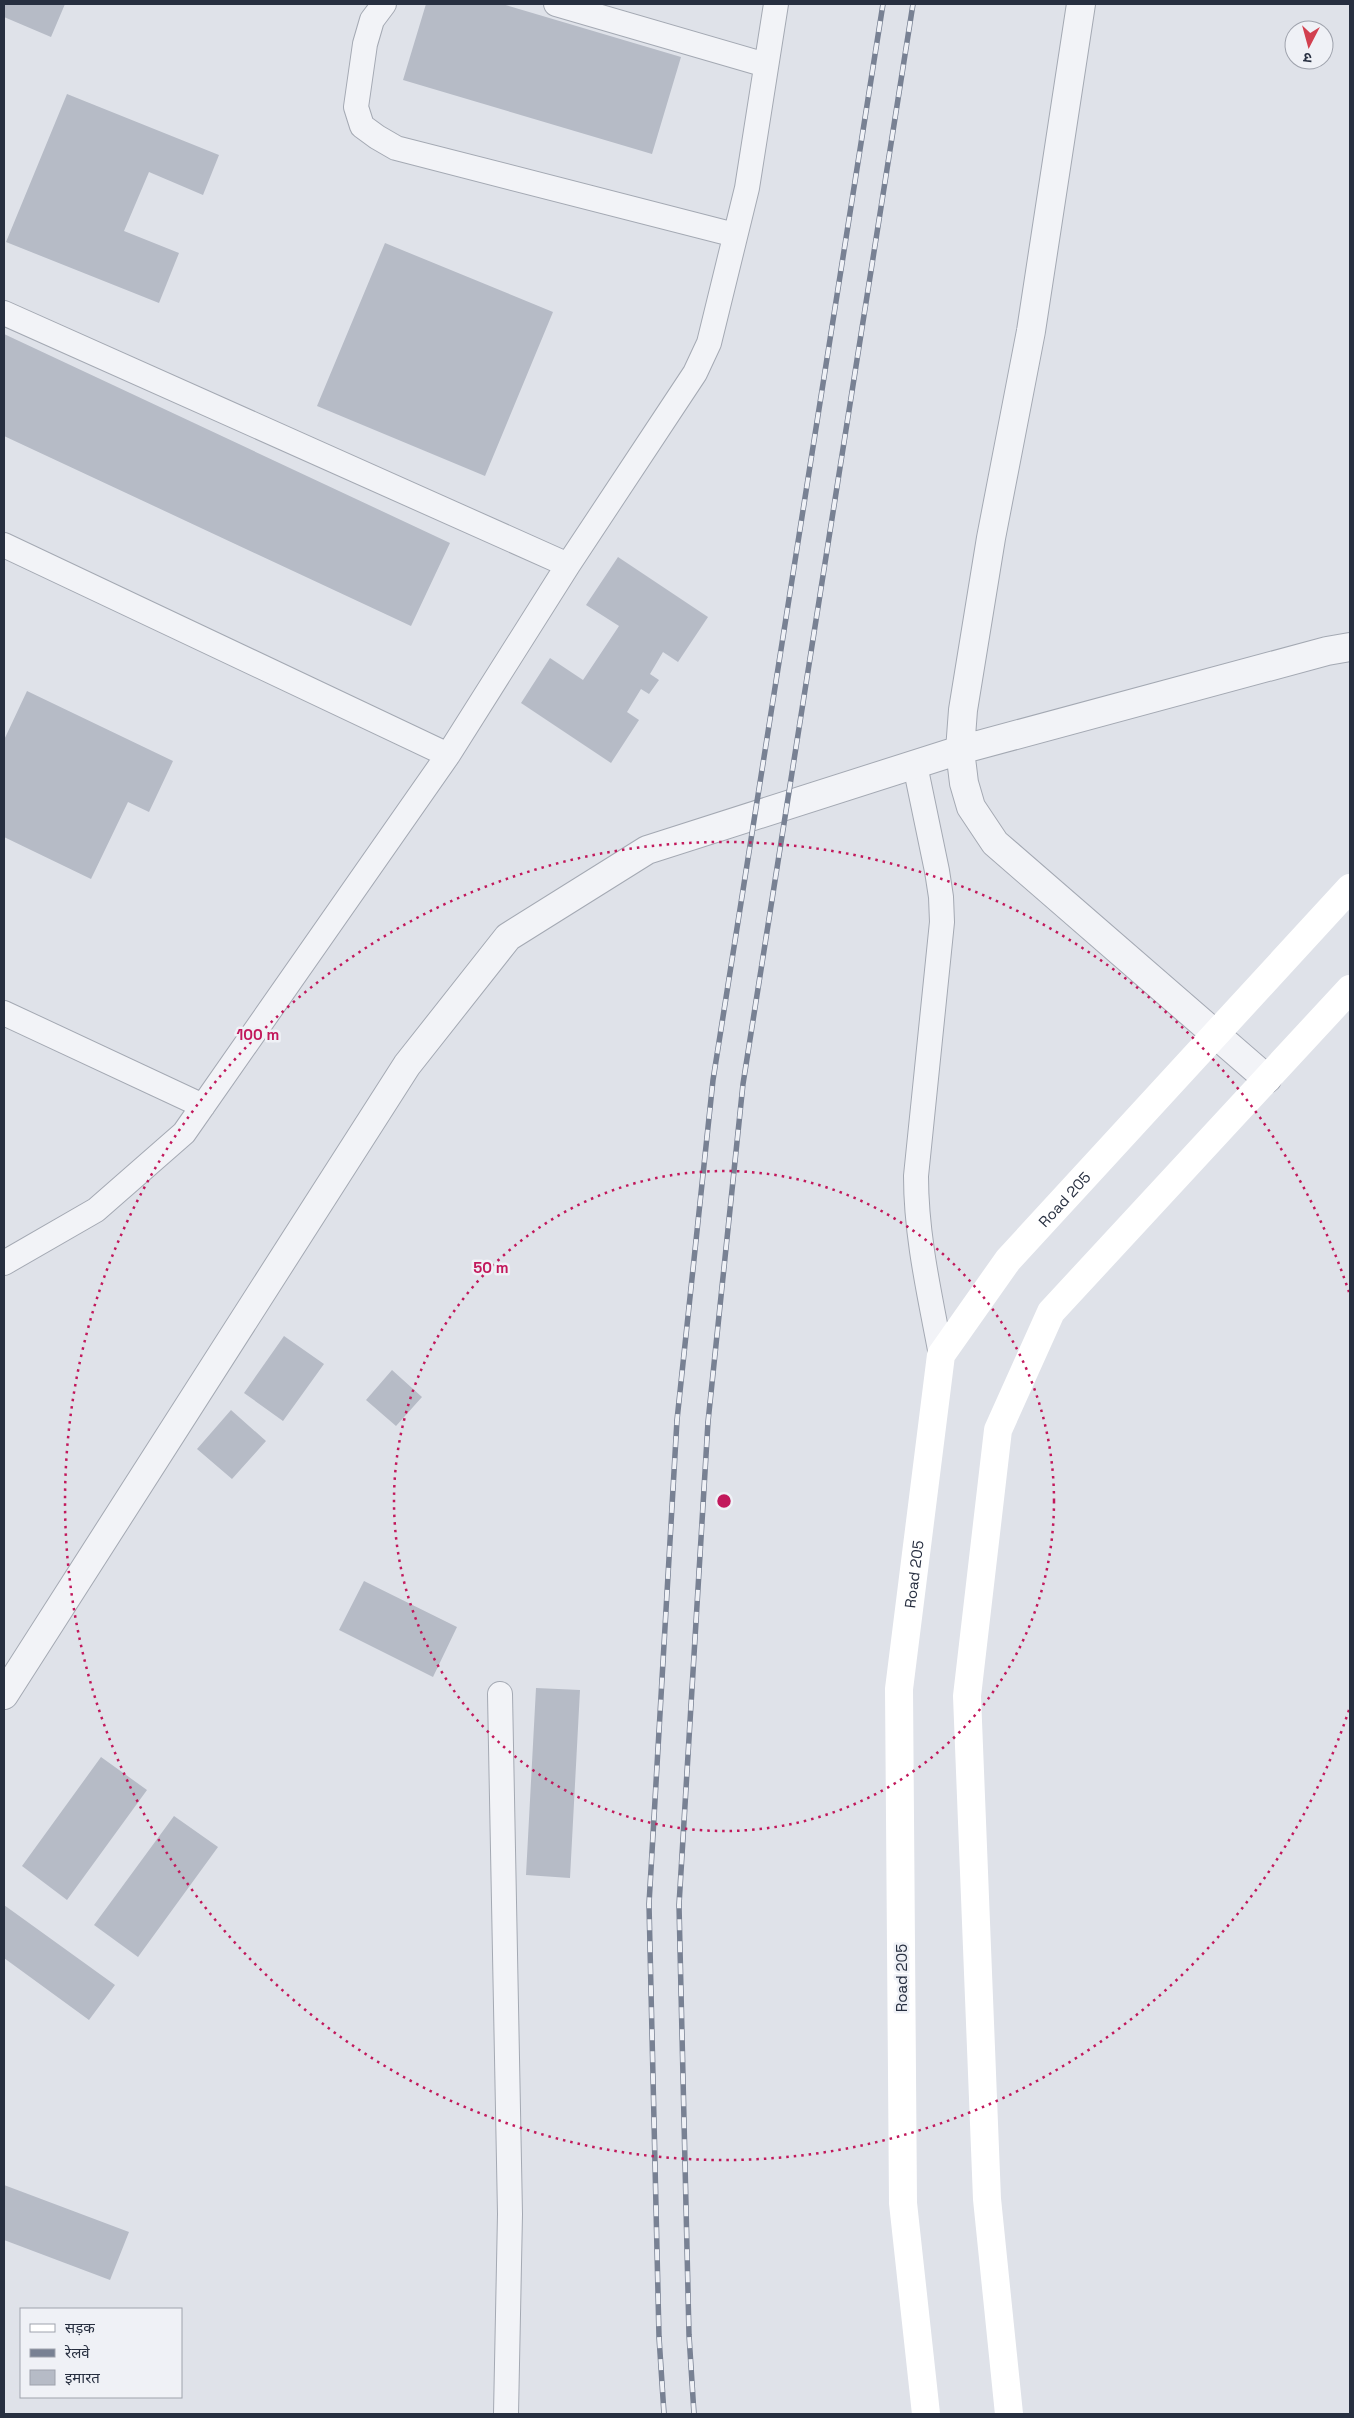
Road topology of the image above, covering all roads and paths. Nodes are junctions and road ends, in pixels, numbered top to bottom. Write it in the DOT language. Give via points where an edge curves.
graph roads {
  1 [pos="384,4"];
  2 [pos="556,4"];
  3 [pos="776,4"];
  4 [pos="1081,4"];
  5 [pos="766,65"];
  6 [pos="735,235"];
  7 [pos="4,313"];
  8 [pos="4,545"];
  9 [pos="568,565"];
  10 [pos="1350,647"];
  11 [pos="960,750"];
  12 [pos="448,755"];
  13 [pos="915,765"];
  14 [pos="1350,888"];
  15 [pos="1350,989"];
  16 [pos="4,1013"];
  17 [pos="1216,1036"];
  18 [pos="1267,1079"];
  19 [pos="203,1106"];
  20 [pos="4,1263"];
  21 [pos="941,1355"];
  22 [pos="4,1693"];
  23 [pos="500,1694"];
  24 [pos="506,2414"];
  25 [pos="926,2414"];
  26 [pos="1009,2414"];
  1 -- 6 [label="lane" via="372,20 365,44 356,107 362,126 376,137 396,148"];
  2 -- 5 [label="lane"];
  3 -- 5 [label="lane"];
  4 -- 11 [label="street" via="1030,331 963,710"];
  5 -- 6 [label="lane" via="747,188"];
  6 -- 9 [label="lane" via="709,343 695,373"];
  7 -- 9 [label="lane"];
  8 -- 12 [label="lane"];
  9 -- 12 [label="lane"];
  10 -- 11 [label="street"];
  11 -- 13 [label="street"];
  11 -- 17 [label="street" via="971,807 995,843"];
  12 -- 19 [label="lane"];
  13 -- 21 [label="lane" via="941,897 942,922 916,1176 916,1205"];
  13 -- 22 [label="street" via="646,850 508,937 407,1064"];
  14 -- 17 [label="main road, Road 205"];
  15 -- 18 [label="main road"];
  16 -- 19 [label="lane"];
  17 -- 18 [label="street"];
  17 -- 21 [label="main road, Road 205" via="1008,1260"];
  18 -- 26 [label="main road" via="1051,1312 998,1430 967,1696 987,2198"];
  19 -- 20 [label="lane" via="184,1133 96,1210"];
  21 -- 25 [label="main road, Road 205" via="899,1689 902,2203"];
  23 -- 24 [label="lane" via="510,2214"];
}
